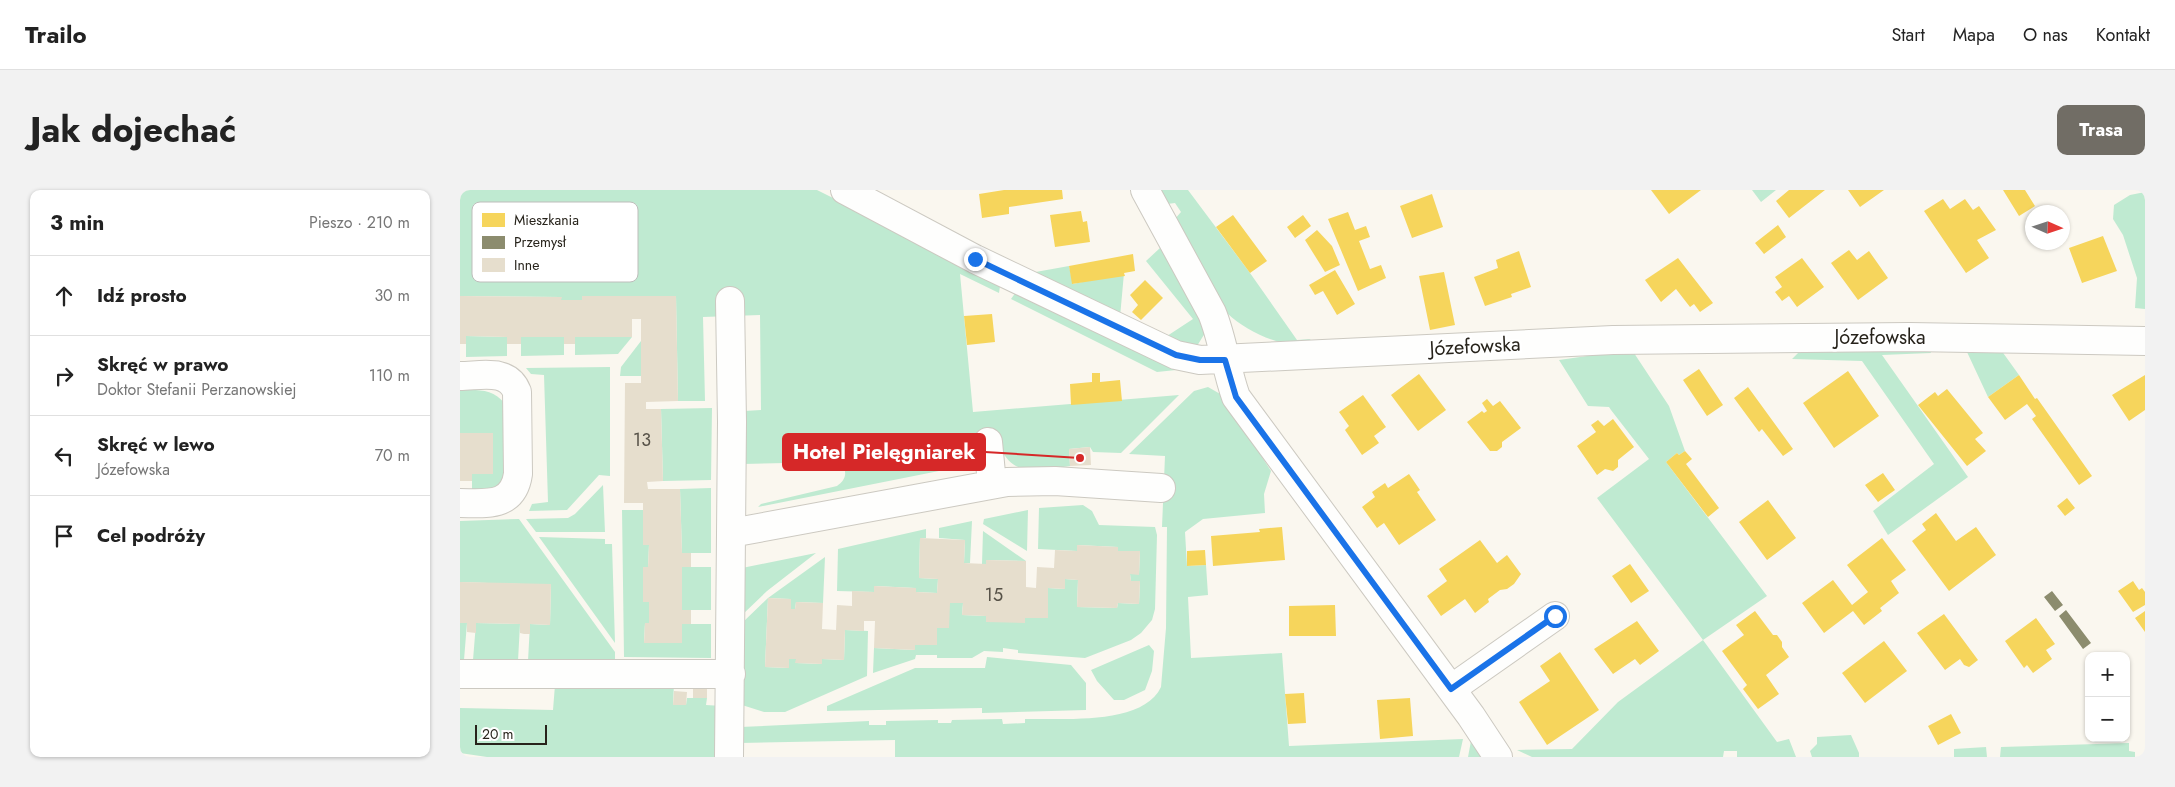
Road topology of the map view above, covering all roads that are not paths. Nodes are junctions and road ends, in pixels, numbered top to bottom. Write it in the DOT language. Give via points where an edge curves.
graph roads {
  1 [pos="846,190"];
  2 [pos="1145,190"];
  3 [pos="730,301"];
  4 [pos="2145,340"];
  5 [pos="1225,360"];
  6 [pos="460,376"];
  7 [pos="988,442"];
  8 [pos="992,484"];
  9 [pos="1161,488"];
  10 [pos="460,503"];
  11 [pos="731,533"];
  12 [pos="1555,616"];
  13 [pos="460,674"];
  14 [pos="731,674"];
  15 [pos="1451,689"];
  16 [pos="729,757"];
  17 [pos="1498,757"];
  1 -- 5 [label="street, Józefowska" via="975,259 1176,355 1200,360"];
  2 -- 5 [label="street" via="1212,313"];
  3 -- 11 [label="street"];
  4 -- 5 [label="street, Józefowska" via="1909,336 1613,340"];
  5 -- 15 [label="street" via="1236,397"];
  6 -- 10 [label="street" via="504,376 514,384 517,392 518,474 517,485 499,501"];
  7 -- 8 [label="street"];
  8 -- 9 [label="street" via="1055,481"];
  8 -- 11 [label="street"];
  11 -- 14 [label="street"];
  12 -- 15 [label="street"];
  13 -- 14 [label="street"];
  14 -- 16 [label="street"];
  15 -- 17 [label="street"];
}
